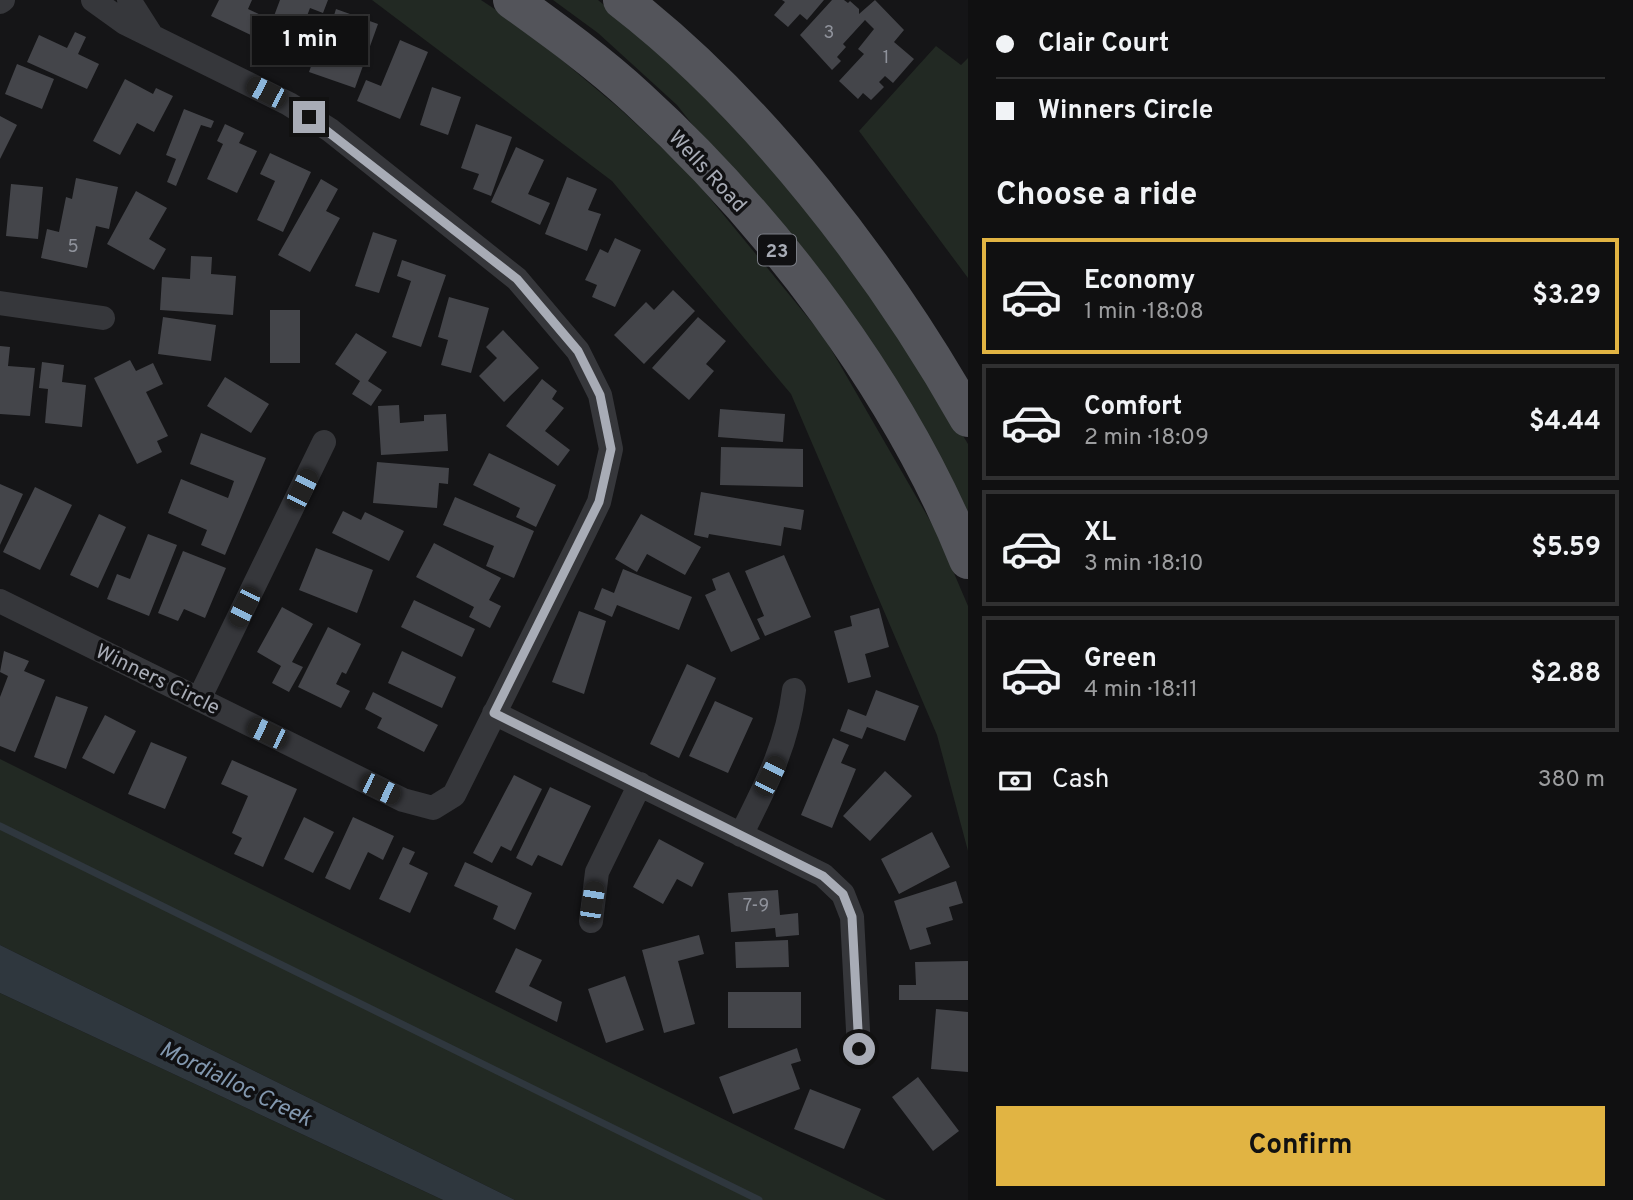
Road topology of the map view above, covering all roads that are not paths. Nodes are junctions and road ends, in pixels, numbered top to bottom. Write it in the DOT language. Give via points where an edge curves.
graph roads {
  1 [pos="93,0"];
  2 [pos="129,0"];
  3 [pos="512,0"];
  4 [pos="622,0"];
  5 [pos="151,34"];
  6 [pos="0,303"];
  7 [pos="103,318"];
  8 [pos="968,418"];
  9 [pos="324,443"];
  10 [pos="968,560"];
  11 [pos="0,601"];
  12 [pos="794,690"];
  13 [pos="199,699"];
  14 [pos="494,713"];
  15 [pos="640,784"];
  16 [pos="741,835"];
  17 [pos="591,921"];
  18 [pos="859,1049"];
  1 -- 5 [label="street, Winners Circle" via="125,23"];
  2 -- 5 [label="street"];
  3 -- 10 [label="main road, Wells Road / 23" via="637,97 741,205 814,294 919,458"];
  4 -- 8 [label="main road" via="714,82 841,224 919,335"];
  5 -- 14 [label="street, Winners Circle" via="289,104 330,130 517,279 578,351 600,395 611,449 599,502"];
  6 -- 7 [label="street"];
  9 -- 13 [label="street"];
  11 -- 13 [label="street, Winners Circle"];
  12 -- 16 [label="street" via="780,757"];
  13 -- 14 [label="street, Winners Circle" via="403,800 433,808 454,795"];
  14 -- 15 [label="street"];
  15 -- 16 [label="street"];
  15 -- 17 [label="street" via="597,872"];
  16 -- 18 [label="street" via="823,876 843,894 855,940"];
}
